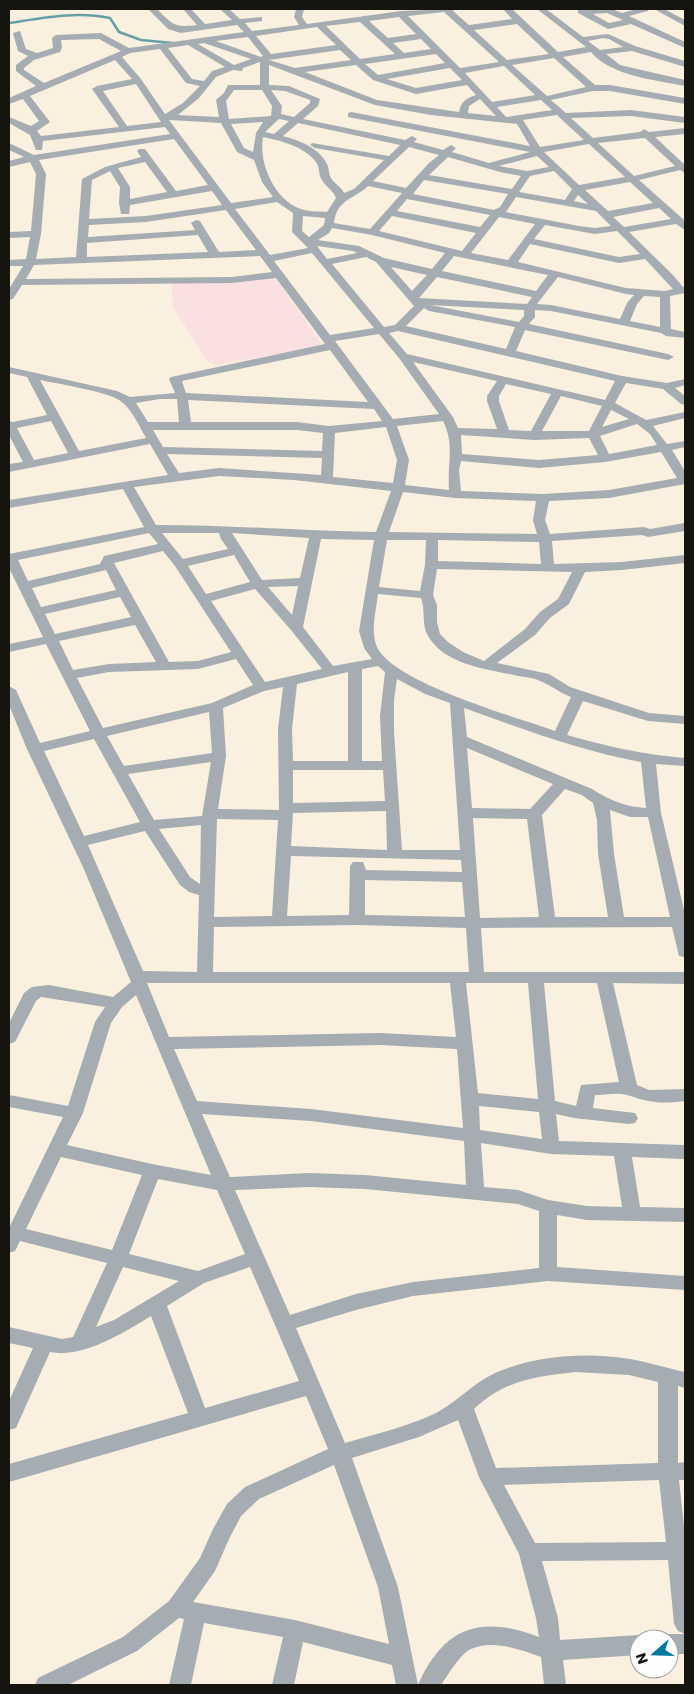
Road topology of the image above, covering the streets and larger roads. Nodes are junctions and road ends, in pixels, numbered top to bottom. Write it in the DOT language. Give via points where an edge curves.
graph roads {
  1 [pos="152,9"];
  2 [pos="187,9"];
  3 [pos="224,9"];
  4 [pos="249,9"];
  5 [pos="300,9"];
  6 [pos="448,9"];
  7 [pos="507,9"];
  8 [pos="541,9"];
  9 [pos="645,9"];
  10 [pos="658,9"];
  11 [pos="581,11"];
  12 [pos="402,14"];
  13 [pos="383,16"];
  14 [pos="621,16"];
  15 [pos="362,19"];
  16 [pos="259,20"];
  17 [pos="631,21"];
  18 [pos="240,22"];
  19 [pos="522,24"];
  20 [pos="320,25"];
  21 [pos="685,25"];
  22 [pos="203,27"];
  23 [pos="305,27"];
  24 [pos="370,27"];
  25 [pos="284,30"];
  26 [pos="471,31"];
  27 [pos="270,32"];
  28 [pos="17,33"];
  29 [pos="328,33"];
  30 [pos="658,34"];
  31 [pos="250,35"];
  32 [pos="422,36"];
  33 [pos="292,37"];
  34 [pos="581,40"];
  35 [pos="206,41"];
  36 [pos="384,41"];
  37 [pos="190,43"];
  38 [pos="257,44"];
  39 [pos="685,45"];
  40 [pos="162,46"];
  41 [pos="342,47"];
  42 [pos="632,48"];
  43 [pos="438,50"];
  44 [pos="595,51"];
  45 [pos="123,54"];
  46 [pos="555,54"];
  47 [pos="401,55"];
  48 [pos="39,57"];
  49 [pos="265,60"];
  50 [pos="356,61"];
  51 [pos="505,63"];
  52 [pos="685,64"];
  53 [pos="231,68"];
  54 [pos="455,68"];
  55 [pos="294,71"];
  56 [pos="262,74"];
  57 [pos="376,78"];
  58 [pos="138,80"];
  59 [pos="470,82"];
  60 [pos="685,83"];
  61 [pos="206,84"];
  62 [pos="42,86"];
  63 [pos="266,87"];
  64 [pos="593,88"];
  65 [pos="24,94"];
  66 [pos="482,96"];
  67 [pos="544,98"];
  68 [pos="9,101"];
  69 [pos="615,101"];
  70 [pos="685,101"];
  71 [pos="375,102"];
  72 [pos="490,105"];
  73 [pos="432,112"];
  74 [pos="631,113"];
  75 [pos="562,114"];
  76 [pos="351,115"];
  77 [pos="466,116"];
  78 [pos="276,117"];
  79 [pos="9,120"];
  80 [pos="166,120"];
  81 [pos="295,120"];
  82 [pos="504,120"];
  83 [pos="685,120"];
  84 [pos="224,121"];
  85 [pos="125,128"];
  86 [pos="330,128"];
  87 [pos="422,128"];
  88 [pos="685,131"];
  89 [pos="261,134"];
  90 [pos="35,135"];
  91 [pos="459,135"];
  92 [pos="647,135"];
  93 [pos="176,136"];
  94 [pos="276,137"];
  95 [pos="591,141"];
  96 [pos="136,143"];
  97 [pos="408,144"];
  98 [pos="9,146"];
  99 [pos="313,147"];
  100 [pos="538,151"];
  101 [pos="445,153"];
  102 [pos="31,156"];
  103 [pos="148,158"];
  104 [pos="258,158"];
  105 [pos="392,159"];
  106 [pos="335,161"];
  107 [pos="9,164"];
  108 [pos="488,166"];
  109 [pos="113,168"];
  110 [pos="557,168"];
  111 [pos="684,168"];
  112 [pos="527,174"];
  113 [pos="423,178"];
  114 [pos="632,179"];
  115 [pos="366,183"];
  116 [pos="215,187"];
  117 [pos="578,188"];
  118 [pos="513,193"];
  119 [pos="173,194"];
  120 [pos="408,194"];
  121 [pos="341,198"];
  122 [pos="279,199"];
  123 [pos="124,202"];
  124 [pos="567,204"];
  125 [pos="661,205"];
  126 [pos="230,207"];
  127 [pos="190,212"];
  128 [pos="298,212"];
  129 [pos="602,212"];
  130 [pos="498,213"];
  131 [pos="390,214"];
  132 [pos="127,220"];
  133 [pos="330,220"];
  134 [pos="681,220"];
  135 [pos="543,221"];
  136 [pos="83,222"];
  137 [pos="620,229"];
  138 [pos="483,231"];
  139 [pos="595,231"];
  140 [pos="201,232"];
  141 [pos="372,232"];
  142 [pos="36,234"];
  143 [pos="9,235"];
  144 [pos="127,238"];
  145 [pos="82,240"];
  146 [pos="527,240"];
  147 [pos="311,246"];
  148 [pos="451,252"];
  149 [pos="581,252"];
  150 [pos="368,253"];
  151 [pos="465,254"];
  152 [pos="216,256"];
  153 [pos="266,256"];
  154 [pos="647,256"];
  155 [pos="380,260"];
  156 [pos="81,261"];
  157 [pos="326,262"];
  158 [pos="9,263"];
  159 [pos="30,263"];
  160 [pos="512,264"];
  161 [pos="435,273"];
  162 [pos="555,273"];
  163 [pos="280,274"];
  164 [pos="18,282"];
  165 [pos="682,290"];
  166 [pos="641,293"];
  167 [pos="665,294"];
  168 [pos="538,295"];
  169 [pos="9,297"];
  170 [pos="416,301"];
  171 [pos="529,308"];
  172 [pos="461,322"];
  173 [pos="623,324"];
  174 [pos="521,326"];
  175 [pos="398,328"];
  176 [pos="380,330"];
  177 [pos="666,333"];
  178 [pos="685,335"];
  179 [pos="448,338"];
  180 [pos="330,342"];
  181 [pos="510,352"];
  182 [pos="403,356"];
  183 [pos="668,357"];
  184 [pos="9,370"];
  185 [pos="31,375"];
  186 [pos="622,378"];
  187 [pos="503,380"];
  188 [pos="685,382"];
  189 [pos="667,386"];
  190 [pos="558,392"];
  191 [pos="182,396"];
  192 [pos="127,401"];
  193 [pos="685,402"];
  194 [pos="609,404"];
  195 [pos="378,406"];
  196 [pos="685,415"];
  197 [pos="447,417"];
  198 [pos="55,418"];
  199 [pos="390,422"];
  200 [pos="642,422"];
  201 [pos="185,425"];
  202 [pos="9,426"];
  203 [pos="145,426"];
  204 [pos="329,430"];
  205 [pos="454,431"];
  206 [pos="504,434"];
  207 [pos="593,434"];
  208 [pos="534,436"];
  209 [pos="685,444"];
  210 [pos="156,445"];
  211 [pos="585,447"];
  212 [pos="666,448"];
  213 [pos="327,454"];
  214 [pos="76,456"];
  215 [pos="456,457"];
  216 [pos="605,458"];
  217 [pos="30,464"];
  218 [pos="9,468"];
  219 [pos="174,476"];
  220 [pos="327,480"];
  221 [pos="685,480"];
  222 [pos="126,484"];
  223 [pos="398,488"];
  224 [pos="455,494"];
  225 [pos="543,498"];
  226 [pos="9,504"];
  227 [pos="685,527"];
  228 [pos="152,529"];
  229 [pos="224,529"];
  230 [pos="316,535"];
  231 [pos="381,536"];
  232 [pos="432,537"];
  233 [pos="545,538"];
  234 [pos="166,546"];
  235 [pos="236,550"];
  236 [pos="9,558"];
  237 [pos="685,559"];
  238 [pos="108,563"];
  239 [pos="180,564"];
  240 [pos="431,565"];
  241 [pos="581,567"];
  242 [pos="548,568"];
  243 [pos="304,582"];
  244 [pos="258,584"];
  245 [pos="23,586"];
  246 [pos="373,590"];
  247 [pos="124,592"];
  248 [pos="426,595"];
  249 [pos="202,599"];
  250 [pos="36,612"];
  251 [pos="138,620"];
  252 [pos="296,627"];
  253 [pos="50,639"];
  254 [pos="9,648"];
  255 [pos="240,654"];
  256 [pos="381,661"];
  257 [pos="355,666"];
  258 [pos="485,666"];
  259 [pos="166,667"];
  260 [pos="330,671"];
  261 [pos="392,671"];
  262 [pos="68,675"];
  263 [pos="290,682"];
  264 [pos="261,687"];
  265 [pos="9,690"];
  266 [pos="580,695"];
  267 [pos="458,701"];
  268 [pos="216,706"];
  269 [pos="685,720"];
  270 [pos="98,733"];
  271 [pos="559,737"];
  272 [pos="461,740"];
  273 [pos="34,749"];
  274 [pos="219,756"];
  275 [pos="648,759"];
  276 [pos="685,762"];
  277 [pos="355,765"];
  278 [pos="388,765"];
  279 [pos="285,766"];
  280 [pos="120,771"];
  281 [pos="562,783"];
  282 [pos="600,802"];
  283 [pos="393,806"];
  284 [pos="286,811"];
  285 [pos="654,813"];
  286 [pos="467,814"];
  287 [pos="534,814"];
  288 [pos="210,817"];
  289 [pos="149,825"];
  290 [pos="79,842"];
  291 [pos="285,851"];
  292 [pos="358,852"];
  293 [pos="395,855"];
  294 [pos="469,856"];
  295 [pos="358,875"];
  296 [pos="470,877"];
  297 [pos="207,892"];
  298 [pos="357,920"];
  299 [pos="279,921"];
  300 [pos="206,922"];
  301 [pos="683,922"];
  302 [pos="473,923"];
  303 [pos="548,923"];
  304 [pos="617,923"];
  305 [pos="685,952"];
  306 [pos="205,977"];
  307 [pos="604,978"];
  308 [pos="685,978"];
  309 [pos="458,979"];
  310 [pos="477,979"];
  311 [pos="536,979"];
  312 [pos="138,981"];
  313 [pos="116,1003"];
  314 [pos="9,1038"];
  315 [pos="162,1043"];
  316 [pos="464,1043"];
  317 [pos="629,1088"];
  318 [pos="685,1095"];
  319 [pos="470,1098"];
  320 [pos="9,1101"];
  321 [pos="547,1106"];
  322 [pos="191,1108"];
  323 [pos="74,1113"];
  324 [pos="584,1113"];
  325 [pos="629,1118"];
  326 [pos="472,1136"];
  327 [pos="551,1147"];
  328 [pos="56,1149"];
  329 [pos="622,1150"];
  330 [pos="685,1152"];
  331 [pos="152,1171"];
  332 [pos="224,1184"];
  333 [pos="475,1192"];
  334 [pos="548,1207"];
  335 [pos="632,1214"];
  336 [pos="685,1215"];
  337 [pos="12,1240"];
  338 [pos="257,1257"];
  339 [pos="118,1258"];
  340 [pos="548,1274"];
  341 [pos="198,1278"];
  342 [pos="685,1283"];
  343 [pos="156,1303"];
  344 [pos="285,1324"];
  345 [pos="9,1335"];
  346 [pos="80,1343"];
  347 [pos="44,1344"];
  348 [pos="677,1378"];
  349 [pos="311,1386"];
  350 [pos="463,1407"];
  351 [pos="199,1418"];
  352 [pos="9,1422"];
  353 [pos="340,1453"];
  354 [pos="676,1471"];
  355 [pos="9,1473"];
  356 [pos="489,1477"];
  357 [pos="677,1551"];
  358 [pos="529,1552"];
  359 [pos="186,1610"];
  360 [pos="685,1624"];
  361 [pos="295,1630"];
  362 [pos="629,1646"];
  363 [pos="550,1651"];
  364 [pos="403,1658"];
  365 [pos="46,1685"];
  366 [pos="180,1685"];
  367 [pos="283,1685"];
  368 [pos="406,1685"];
  369 [pos="429,1685"];
  370 [pos="555,1685"];
  1 -- 22 [label="street" via="174,29"];
  2 -- 22 [label="street"];
  3 -- 18 [label="street"];
  4 -- 16 [label="street"];
  5 -- 23 [label="street" via="298,16"];
  6 -- 12 [label="street"];
  6 -- 26 [label="street"];
  7 -- 19 [label="street"];
  8 -- 34 [label="street"];
  9 -- 14 [label="street"];
  10 -- 21 [label="street"];
  11 -- 14 [label="street" via="606,9"];
  11 -- 17 [label="street" via="608,26"];
  12 -- 13 [label="street"];
  12 -- 32 [label="street"];
  13 -- 15 [label="street"];
  13 -- 24 [label="street" via="388,26"];
  14 -- 17 [label="street"];
  15 -- 20 [label="street"];
  15 -- 24 [label="street"];
  16 -- 18 [label="street"];
  16 -- 27 [label="street"];
  17 -- 30 [label="street"];
  18 -- 22 [label="street"];
  18 -- 31 [label="street"];
  19 -- 26 [label="street"];
  19 -- 46 [label="street"];
  20 -- 23 [label="street"];
  20 -- 29 [label="street"];
  21 -- 30 [label="street"];
  23 -- 25 [label="street"];
  24 -- 29 [label="street"];
  24 -- 36 [label="street"];
  25 -- 27 [label="street"];
  25 -- 33 [label="street"];
  26 -- 51 [label="street"];
  27 -- 31 [label="street"];
  28 -- 48 [label="street" via="18,51"];
  29 -- 33 [label="street"];
  29 -- 41 [label="street"];
  30 -- 39 [label="street"];
  31 -- 35 [label="street"];
  31 -- 38 [label="street"];
  32 -- 36 [label="street"];
  32 -- 43 [label="street"];
  33 -- 38 [label="street"];
  34 -- 42 [label="street" via="604,34"];
  34 -- 44 [label="street"];
  35 -- 37 [label="street"];
  35 -- 49 [label="street"];
  36 -- 47 [label="street"];
  37 -- 40 [label="street"];
  37 -- 53 [label="street"];
  38 -- 49 [label="street"];
  40 -- 45 [label="street"];
  40 -- 61 [label="street" via="189,81"];
  41 -- 49 [label="street"];
  41 -- 50 [label="street"];
  42 -- 44 [label="street"];
  42 -- 52 [label="street"];
  43 -- 47 [label="street"];
  43 -- 54 [label="street"];
  44 -- 46 [label="street"];
  44 -- 60 [label="street" via="624,70"];
  45 -- 48 [label="street" via="100,36 59,37 55,39 57,50"];
  45 -- 58 [label="street"];
  45 -- 62 [label="street"];
  46 -- 51 [label="street"];
  46 -- 64 [label="street"];
  47 -- 50 [label="street"];
  48 -- 62 [label="street" via="19,69"];
  49 -- 53 [label="street"];
  49 -- 55 [label="street"];
  49 -- 56 [label="street"];
  50 -- 55 [label="street"];
  50 -- 57 [label="street"];
  51 -- 54 [label="street"];
  51 -- 67 [label="street"];
  53 -- 56 [label="street"];
  53 -- 61 [label="street" via="213,74"];
  54 -- 57 [label="street"];
  54 -- 59 [label="street"];
  55 -- 71 [label="street"];
  56 -- 63 [label="street"];
  57 -- 59 [label="street" via="416,91"];
  58 -- 80 [label="street"];
  58 -- 85 [label="street" via="97,89"];
  59 -- 66 [label="street"];
  61 -- 80 [label="street" via="186,106"];
  62 -- 65 [label="street"];
  63 -- 78 [label="street" via="267,96 277,106"];
  63 -- 81 [label="street" via="286,88 315,100 316,104"];
  63 -- 84 [label="street" via="231,87 221,100"];
  64 -- 67 [label="street"];
  64 -- 69 [label="street"];
  65 -- 68 [label="street"];
  65 -- 90 [label="street" via="45,122 39,124"];
  66 -- 72 [label="street"];
  66 -- 77 [label="street" via="464,105"];
  67 -- 72 [label="street"];
  67 -- 75 [label="street"];
  69 -- 70 [label="street"];
  69 -- 74 [label="street"];
  69 -- 75 [label="street"];
  71 -- 73 [label="street"];
  71 -- 76 [label="street"];
  72 -- 82 [label="street"];
  73 -- 77 [label="street"];
  73 -- 87 [label="street"];
  74 -- 83 [label="street"];
  74 -- 92 [label="street"];
  75 -- 82 [label="street"];
  75 -- 95 [label="street"];
  76 -- 86 [label="street"];
  76 -- 87 [label="street"];
  77 -- 82 [label="street"];
  77 -- 91 [label="street"];
  78 -- 81 [label="street"];
  78 -- 84 [label="street"];
  78 -- 89 [label="street" via="263,127"];
  79 -- 90 [label="street"];
  80 -- 84 [label="street"];
  80 -- 85 [label="street"];
  80 -- 93 [label="street"];
  81 -- 86 [label="street"];
  81 -- 94 [label="street"];
  82 -- 100 [label="street" via="520,122"];
  84 -- 104 [label="street" via="240,150"];
  85 -- 90 [label="street"];
  86 -- 97 [label="street"];
  86 -- 99 [label="street"];
  87 -- 91 [label="street"];
  87 -- 97 [label="street"];
  88 -- 92 [label="street"];
  89 -- 94 [label="street"];
  89 -- 104 [label="street"];
  90 -- 102 [label="street" via="39,147"];
  91 -- 100 [label="street"];
  91 -- 101 [label="street"];
  92 -- 95 [label="street"];
  92 -- 111 [label="street"];
  93 -- 96 [label="street"];
  93 -- 116 [label="street"];
  94 -- 99 [label="street"];
  95 -- 100 [label="street"];
  95 -- 114 [label="street"];
  96 -- 102 [label="street"];
  96 -- 103 [label="street"];
  97 -- 101 [label="street"];
  97 -- 105 [label="street"];
  98 -- 102 [label="street"];
  99 -- 106 [label="street"];
  99 -- 106 [label="street"];
  100 -- 108 [label="street"];
  100 -- 110 [label="street"];
  101 -- 108 [label="street"];
  101 -- 113 [label="street"];
  102 -- 107 [label="street"];
  102 -- 142 [label="street" via="41,174"];
  103 -- 109 [label="street"];
  103 -- 119 [label="street"];
  104 -- 122 [label="street" via="268,185"];
  105 -- 106 [label="street" via="353,151"];
  105 -- 115 [label="street"];
  106 -- 121 [label="street" via="326,179"];
  108 -- 112 [label="street"];
  109 -- 123 [label="street" via="125,187"];
  109 -- 136 [label="street" via="87,179"];
  110 -- 112 [label="street"];
  110 -- 117 [label="street"];
  111 -- 114 [label="street"];
  112 -- 118 [label="street"];
  113 -- 118 [label="street"];
  113 -- 120 [label="street"];
  114 -- 117 [label="street"];
  114 -- 125 [label="street"];
  115 -- 120 [label="street"];
  115 -- 121 [label="street"];
  116 -- 119 [label="street"];
  116 -- 126 [label="street"];
  117 -- 124 [label="street"];
  117 -- 129 [label="street"];
  118 -- 124 [label="street"];
  118 -- 130 [label="street"];
  119 -- 123 [label="street"];
  120 -- 130 [label="street"];
  120 -- 131 [label="street"];
  121 -- 133 [label="street"];
  122 -- 126 [label="street"];
  122 -- 128 [label="street"];
  123 -- 132 [label="street"];
  124 -- 129 [label="street"];
  125 -- 129 [label="street"];
  125 -- 134 [label="street"];
  126 -- 127 [label="street"];
  126 -- 153 [label="street"];
  127 -- 132 [label="street"];
  127 -- 140 [label="street"];
  128 -- 133 [label="street"];
  128 -- 147 [label="street" via="297,232"];
  129 -- 137 [label="street"];
  130 -- 135 [label="street"];
  130 -- 138 [label="street"];
  131 -- 138 [label="street"];
  131 -- 141 [label="street"];
  132 -- 136 [label="street"];
  132 -- 144 [label="street"];
  133 -- 141 [label="street"];
  133 -- 147 [label="street"];
  134 -- 137 [label="street"];
  135 -- 139 [label="street"];
  135 -- 146 [label="street"];
  136 -- 145 [label="street"];
  137 -- 139 [label="street"];
  137 -- 154 [label="street"];
  138 -- 151 [label="street"];
  139 -- 149 [label="street" via="596,236"];
  140 -- 144 [label="street"];
  140 -- 152 [label="street"];
  141 -- 148 [label="street"];
  142 -- 143 [label="street"];
  142 -- 159 [label="street"];
  144 -- 145 [label="street"];
  145 -- 156 [label="street"];
  146 -- 149 [label="street"];
  146 -- 160 [label="street"];
  147 -- 150 [label="street" via="354,248"];
  147 -- 153 [label="street"];
  147 -- 157 [label="street"];
  148 -- 151 [label="street"];
  148 -- 161 [label="street"];
  149 -- 154 [label="street" via="623,260"];
  150 -- 155 [label="street"];
  150 -- 157 [label="street"];
  151 -- 160 [label="street"];
  152 -- 153 [label="street"];
  152 -- 156 [label="street"];
  153 -- 163 [label="street"];
  154 -- 165 [label="street"];
  155 -- 161 [label="street"];
  155 -- 170 [label="street"];
  156 -- 159 [label="street"];
  157 -- 176 [label="street"];
  158 -- 159 [label="street"];
  159 -- 164 [label="street"];
  160 -- 162 [label="street"];
  161 -- 168 [label="street"];
  161 -- 170 [label="street"];
  162 -- 166 [label="street"];
  162 -- 168 [label="street"];
  163 -- 164 [label="street" via="232,280"];
  163 -- 180 [label="street"];
  164 -- 169 [label="street"];
  165 -- 167 [label="street"];
  166 -- 167 [label="street"];
  166 -- 173 [label="street" via="632,303"];
  167 -- 177 [label="street"];
  168 -- 171 [label="street"];
  170 -- 171 [label="street"];
  170 -- 172 [label="street"];
  170 -- 175 [label="street"];
  171 -- 173 [label="street" via="551,308"];
  171 -- 174 [label="street" via="530,317"];
  172 -- 174 [label="street"];
  172 -- 179 [label="street"];
  173 -- 177 [label="street"];
  174 -- 181 [label="street"];
  174 -- 183 [label="street"];
  175 -- 176 [label="street"];
  175 -- 179 [label="street"];
  176 -- 180 [label="street"];
  176 -- 182 [label="street"];
  177 -- 178 [label="street"];
  179 -- 181 [label="street"];
  180 -- 191 [label="street" via="175,379"];
  180 -- 195 [label="street"];
  181 -- 186 [label="street"];
  182 -- 187 [label="street"];
  182 -- 197 [label="street"];
  184 -- 185 [label="street"];
  185 -- 192 [label="street" via="113,393"];
  185 -- 198 [label="street"];
  186 -- 189 [label="street"];
  186 -- 194 [label="street"];
  187 -- 190 [label="street"];
  187 -- 206 [label="street" via="493,401"];
  188 -- 189 [label="street"];
  189 -- 193 [label="street"];
  190 -- 194 [label="street"];
  190 -- 208 [label="street"];
  191 -- 192 [label="street"];
  191 -- 195 [label="street"];
  191 -- 201 [label="street"];
  192 -- 203 [label="street"];
  194 -- 200 [label="street"];
  194 -- 207 [label="street"];
  195 -- 199 [label="street"];
  196 -- 200 [label="street"];
  197 -- 199 [label="street"];
  197 -- 205 [label="street"];
  198 -- 202 [label="street"];
  198 -- 214 [label="street"];
  199 -- 204 [label="street"];
  199 -- 223 [label="street" via="403,460"];
  200 -- 207 [label="street"];
  200 -- 212 [label="street"];
  201 -- 203 [label="street"];
  201 -- 204 [label="street" via="297,426"];
  202 -- 217 [label="street"];
  203 -- 210 [label="street"];
  204 -- 213 [label="street"];
  205 -- 206 [label="street"];
  205 -- 215 [label="street"];
  206 -- 208 [label="street"];
  207 -- 211 [label="street"];
  207 -- 216 [label="street"];
  208 -- 211 [label="street"];
  209 -- 212 [label="street"];
  210 -- 213 [label="street"];
  210 -- 214 [label="street"];
  210 -- 219 [label="street"];
  211 -- 215 [label="street" via="539,464"];
  211 -- 216 [label="street"];
  212 -- 216 [label="street"];
  212 -- 221 [label="street"];
  213 -- 220 [label="street"];
  214 -- 217 [label="street"];
  215 -- 224 [label="street" via="453,470"];
  217 -- 218 [label="street"];
  219 -- 220 [label="street" via="219,472"];
  219 -- 222 [label="street"];
  220 -- 223 [label="street"];
  221 -- 225 [label="street" via="609,494"];
  222 -- 226 [label="street"];
  222 -- 228 [label="street"];
  223 -- 224 [label="street"];
  223 -- 231 [label="street"];
  224 -- 225 [label="street"];
  225 -- 233 [label="street" via="539,520"];
  227 -- 233 [label="street" via="648,533"];
  228 -- 229 [label="street"];
  228 -- 234 [label="street"];
  228 -- 236 [label="street"];
  229 -- 230 [label="street"];
  229 -- 235 [label="street"];
  230 -- 231 [label="street"];
  230 -- 243 [label="street"];
  231 -- 232 [label="street"];
  231 -- 246 [label="street"];
  232 -- 233 [label="street"];
  232 -- 240 [label="street"];
  233 -- 242 [label="street"];
  234 -- 238 [label="street" via="118,556 109,559"];
  234 -- 239 [label="street"];
  235 -- 239 [label="street"];
  235 -- 244 [label="street"];
  236 -- 245 [label="street"];
  237 -- 241 [label="street" via="621,567"];
  238 -- 245 [label="street" via="90,571"];
  238 -- 247 [label="street"];
  239 -- 249 [label="street"];
  240 -- 242 [label="street"];
  240 -- 248 [label="street"];
  241 -- 242 [label="street"];
  241 -- 258 [label="street" via="564,601"];
  243 -- 244 [label="street"];
  243 -- 252 [label="street"];
  244 -- 249 [label="street"];
  244 -- 252 [label="street"];
  245 -- 250 [label="street"];
  246 -- 248 [label="street"];
  246 -- 256 [label="street" via="366,631 371,648"];
  247 -- 250 [label="street"];
  247 -- 251 [label="street"];
  248 -- 258 [label="street" via="434,635 458,655"];
  249 -- 255 [label="street"];
  250 -- 253 [label="street"];
  251 -- 253 [label="street"];
  251 -- 259 [label="street"];
  252 -- 260 [label="street"];
  253 -- 254 [label="street"];
  253 -- 262 [label="street"];
  255 -- 259 [label="street" via="198,665"];
  255 -- 264 [label="street"];
  256 -- 257 [label="street"];
  256 -- 261 [label="street"];
  257 -- 260 [label="street"];
  257 -- 277 [label="street"];
  258 -- 266 [label="street" via="544,677"];
  259 -- 262 [label="street" via="109,668"];
  260 -- 263 [label="street"];
  261 -- 267 [label="street"];
  261 -- 278 [label="street" via="388,685"];
  262 -- 270 [label="street"];
  263 -- 264 [label="street"];
  263 -- 279 [label="street"];
  264 -- 268 [label="street"];
  265 -- 273 [label="street"];
  266 -- 269 [label="street" via="648,717"];
  266 -- 271 [label="street"];
  267 -- 271 [label="street"];
  267 -- 272 [label="street"];
  268 -- 270 [label="street"];
  268 -- 274 [label="street"];
  270 -- 273 [label="street"];
  270 -- 280 [label="street"];
  271 -- 275 [label="street" via="609,752"];
  272 -- 281 [label="street"];
  272 -- 286 [label="street"];
  273 -- 290 [label="street"];
  274 -- 280 [label="street"];
  274 -- 288 [label="street"];
  275 -- 276 [label="street"];
  275 -- 285 [label="street"];
  277 -- 278 [label="street"];
  277 -- 279 [label="street"];
  278 -- 283 [label="street"];
  279 -- 284 [label="street"];
  280 -- 289 [label="street"];
  281 -- 282 [label="street" via="587,792"];
  281 -- 287 [label="street"];
  282 -- 285 [label="street" via="630,812"];
  282 -- 304 [label="street" via="605,814 606,854"];
  283 -- 284 [label="street"];
  283 -- 293 [label="street"];
  284 -- 288 [label="street"];
  284 -- 291 [label="street"];
  285 -- 301 [label="street"];
  286 -- 287 [label="street"];
  286 -- 294 [label="street"];
  287 -- 303 [label="street"];
  288 -- 289 [label="street"];
  288 -- 297 [label="street"];
  289 -- 290 [label="street"];
  289 -- 297 [label="street" via="185,881"];
  290 -- 312 [label="street"];
  291 -- 292 [label="street"];
  291 -- 299 [label="street"];
  292 -- 293 [label="street"];
  292 -- 295 [label="street"];
  293 -- 294 [label="street"];
  294 -- 296 [label="street"];
  295 -- 296 [label="street"];
  295 -- 298 [label="street"];
  296 -- 302 [label="street"];
  297 -- 300 [label="street"];
  298 -- 299 [label="street"];
  298 -- 302 [label="street"];
  299 -- 300 [label="street"];
  300 -- 306 [label="street"];
  301 -- 304 [label="street"];
  301 -- 305 [label="street"];
  302 -- 303 [label="street"];
  302 -- 310 [label="street"];
  303 -- 304 [label="street"];
  306 -- 309 [label="street"];
  306 -- 312 [label="street"];
  307 -- 308 [label="street"];
  307 -- 311 [label="street"];
  307 -- 317 [label="street"];
  309 -- 310 [label="street"];
  309 -- 316 [label="street"];
  310 -- 311 [label="street"];
  311 -- 321 [label="street"];
  312 -- 313 [label="street"];
  312 -- 315 [label="street"];
  313 -- 314 [label="street" via="38,991 30,997"];
  313 -- 323 [label="street" via="103,1022"];
  315 -- 316 [label="street" via="380,1039"];
  315 -- 322 [label="street"];
  316 -- 319 [label="street"];
  317 -- 318 [label="street" via="650,1097"];
  317 -- 324 [label="street" via="588,1089"];
  319 -- 321 [label="street"];
  319 -- 326 [label="street"];
  320 -- 323 [label="street"];
  321 -- 324 [label="street"];
  321 -- 327 [label="street"];
  322 -- 326 [label="street" via="311,1115"];
  322 -- 332 [label="street"];
  323 -- 328 [label="street"];
  324 -- 325 [label="street"];
  326 -- 327 [label="street"];
  326 -- 333 [label="street"];
  327 -- 329 [label="street"];
  328 -- 331 [label="street"];
  328 -- 337 [label="street"];
  329 -- 330 [label="street"];
  329 -- 335 [label="street"];
  331 -- 332 [label="street"];
  331 -- 339 [label="street"];
  332 -- 333 [label="street" via="309,1180"];
  332 -- 338 [label="street"];
  333 -- 334 [label="street" via="518,1197"];
  334 -- 335 [label="street" via="588,1213"];
  334 -- 340 [label="street"];
  335 -- 336 [label="street"];
  337 -- 339 [label="street"];
  338 -- 341 [label="street"];
  338 -- 344 [label="street"];
  339 -- 341 [label="street"];
  339 -- 346 [label="street"];
  340 -- 342 [label="street"];
  340 -- 344 [label="street" via="412,1289"];
  341 -- 343 [label="street"];
  343 -- 346 [label="street"];
  343 -- 351 [label="street"];
  344 -- 349 [label="street"];
  345 -- 347 [label="street"];
  346 -- 347 [label="street" via="62,1347"];
  347 -- 352 [label="street"];
  348 -- 350 [label="street" via="629,1367 574,1364 531,1369 501,1379"];
  348 -- 354 [label="street"];
  349 -- 351 [label="street"];
  349 -- 353 [label="street"];
  350 -- 353 [label="street" via="412,1431"];
  350 -- 356 [label="street"];
  351 -- 355 [label="street"];
  353 -- 359 [label="street" via="252,1493 234,1510"];
  353 -- 364 [label="street" via="388,1587"];
  354 -- 356 [label="street"];
  354 -- 357 [label="street"];
  356 -- 358 [label="street"];
  357 -- 358 [label="street"];
  357 -- 360 [label="street"];
  358 -- 363 [label="street" via="547,1618"];
  359 -- 361 [label="street"];
  359 -- 365 [label="street" via="130,1644"];
  359 -- 366 [label="street"];
  361 -- 364 [label="street"];
  361 -- 367 [label="street"];
  362 -- 363 [label="street"];
  363 -- 369 [label="street" via="521,1640 492,1635 465,1640 446,1659"];
  363 -- 370 [label="street"];
  364 -- 368 [label="street"];
}
